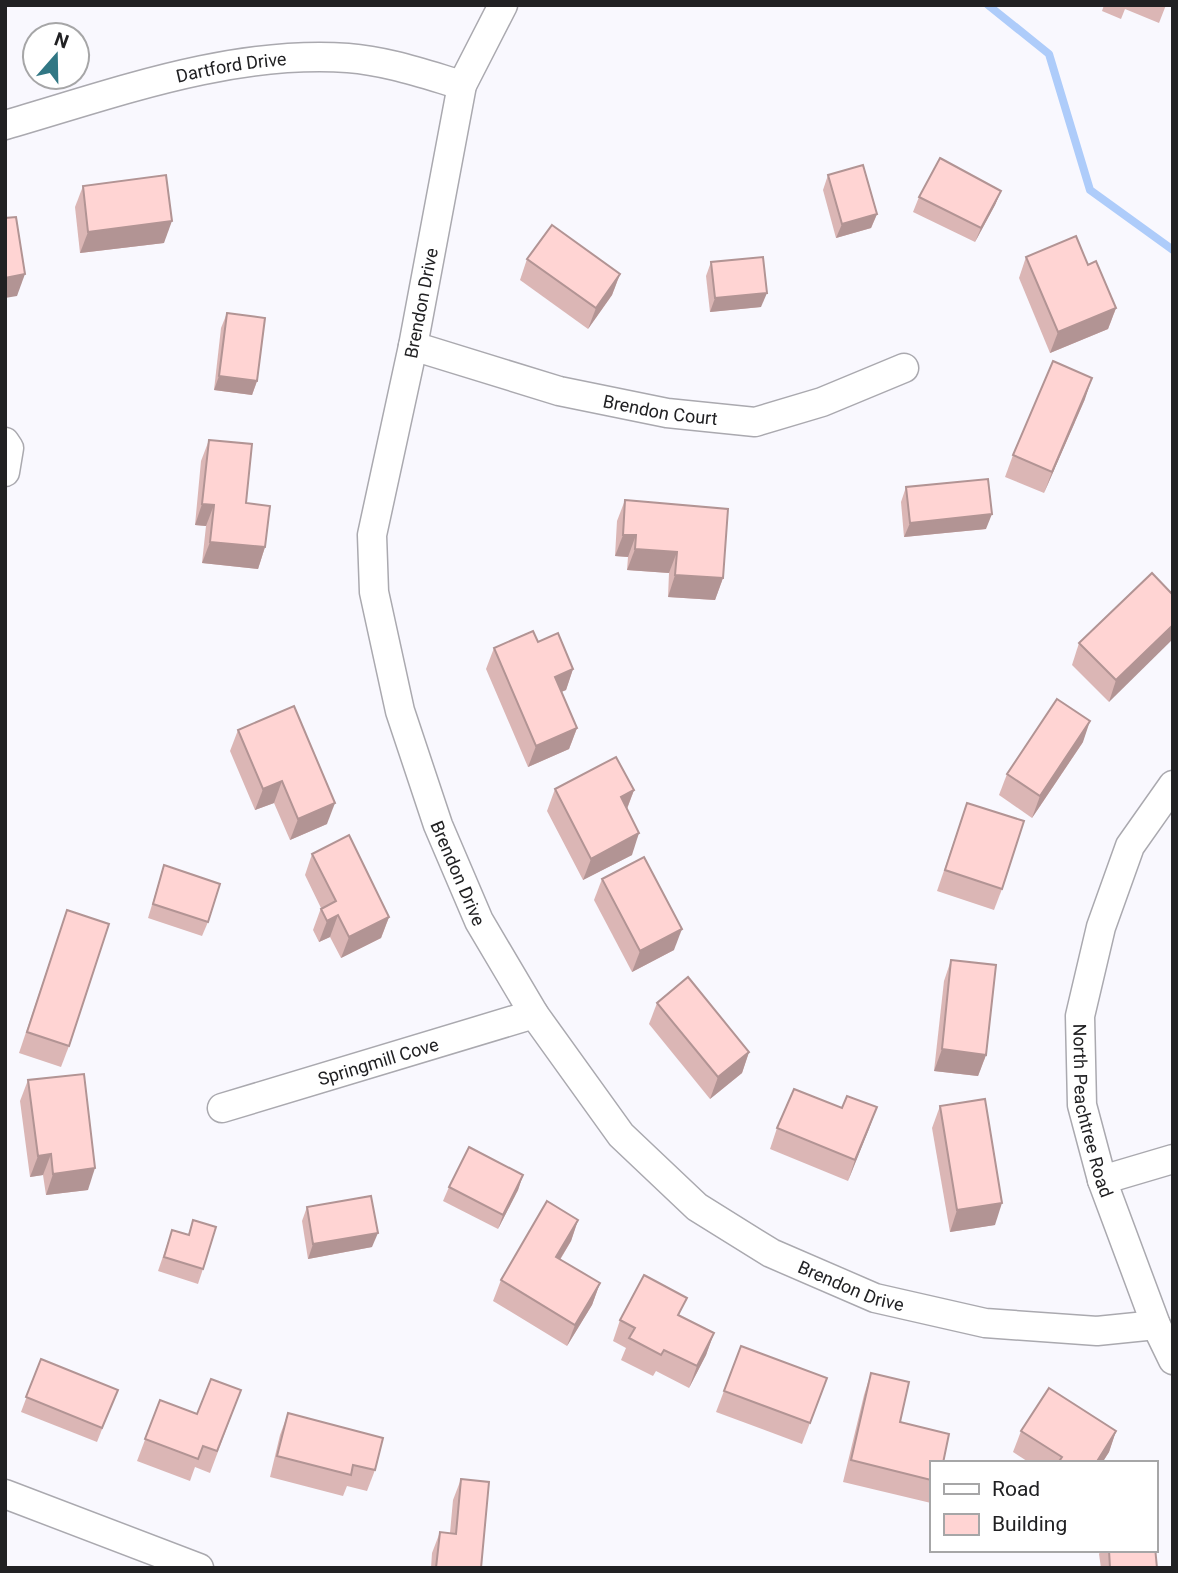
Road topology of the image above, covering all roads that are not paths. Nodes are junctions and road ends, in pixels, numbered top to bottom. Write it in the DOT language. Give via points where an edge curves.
graph roads {
  1 [pos="503,5"];
  2 [pos="461,85"];
  3 [pos="5,125"];
  4 [pos="413,346"];
  5 [pos="904,369"];
  6 [pos="5,442"];
  7 [pos="5,472"];
  8 [pos="1173,785"];
  9 [pos="534,1014"];
  10 [pos="222,1108"];
  11 [pos="1173,1159"];
  12 [pos="1102,1180"];
  13 [pos="1156,1325"];
  14 [pos="1173,1360"];
  15 [pos="5,1494"];
  16 [pos="199,1568"];
  1 -- 2 [label="street, Brendon Drive"];
  2 -- 3 [label="street, Dartford Drive" via="398,66 347,58 260,61 175,75"];
  2 -- 4 [label="street, Brendon Drive"];
  4 -- 5 [label="street, Brendon Court" via="559,391 667,413 755,422 822,402"];
  4 -- 9 [label="street, Brendon Drive" via="372,535 374,592 400,711 438,825 478,920"];
  6 -- 7 [label="street" via="9,447"];
  8 -- 12 [label="street, North Peachtree Road" via="1130,846 1101,927 1080,1016 1082,1105"];
  9 -- 10 [label="street, Springmill Cove"];
  9 -- 13 [label="street, Brendon Drive" via="621,1135 697,1207 771,1252 875,1298 985,1323 1097,1331"];
  11 -- 12 [label="street"];
  12 -- 13 [label="street, North Peachtree Road"];
  13 -- 14 [label="street, North Peachtree Road"];
  15 -- 16 [label="street"];
}
